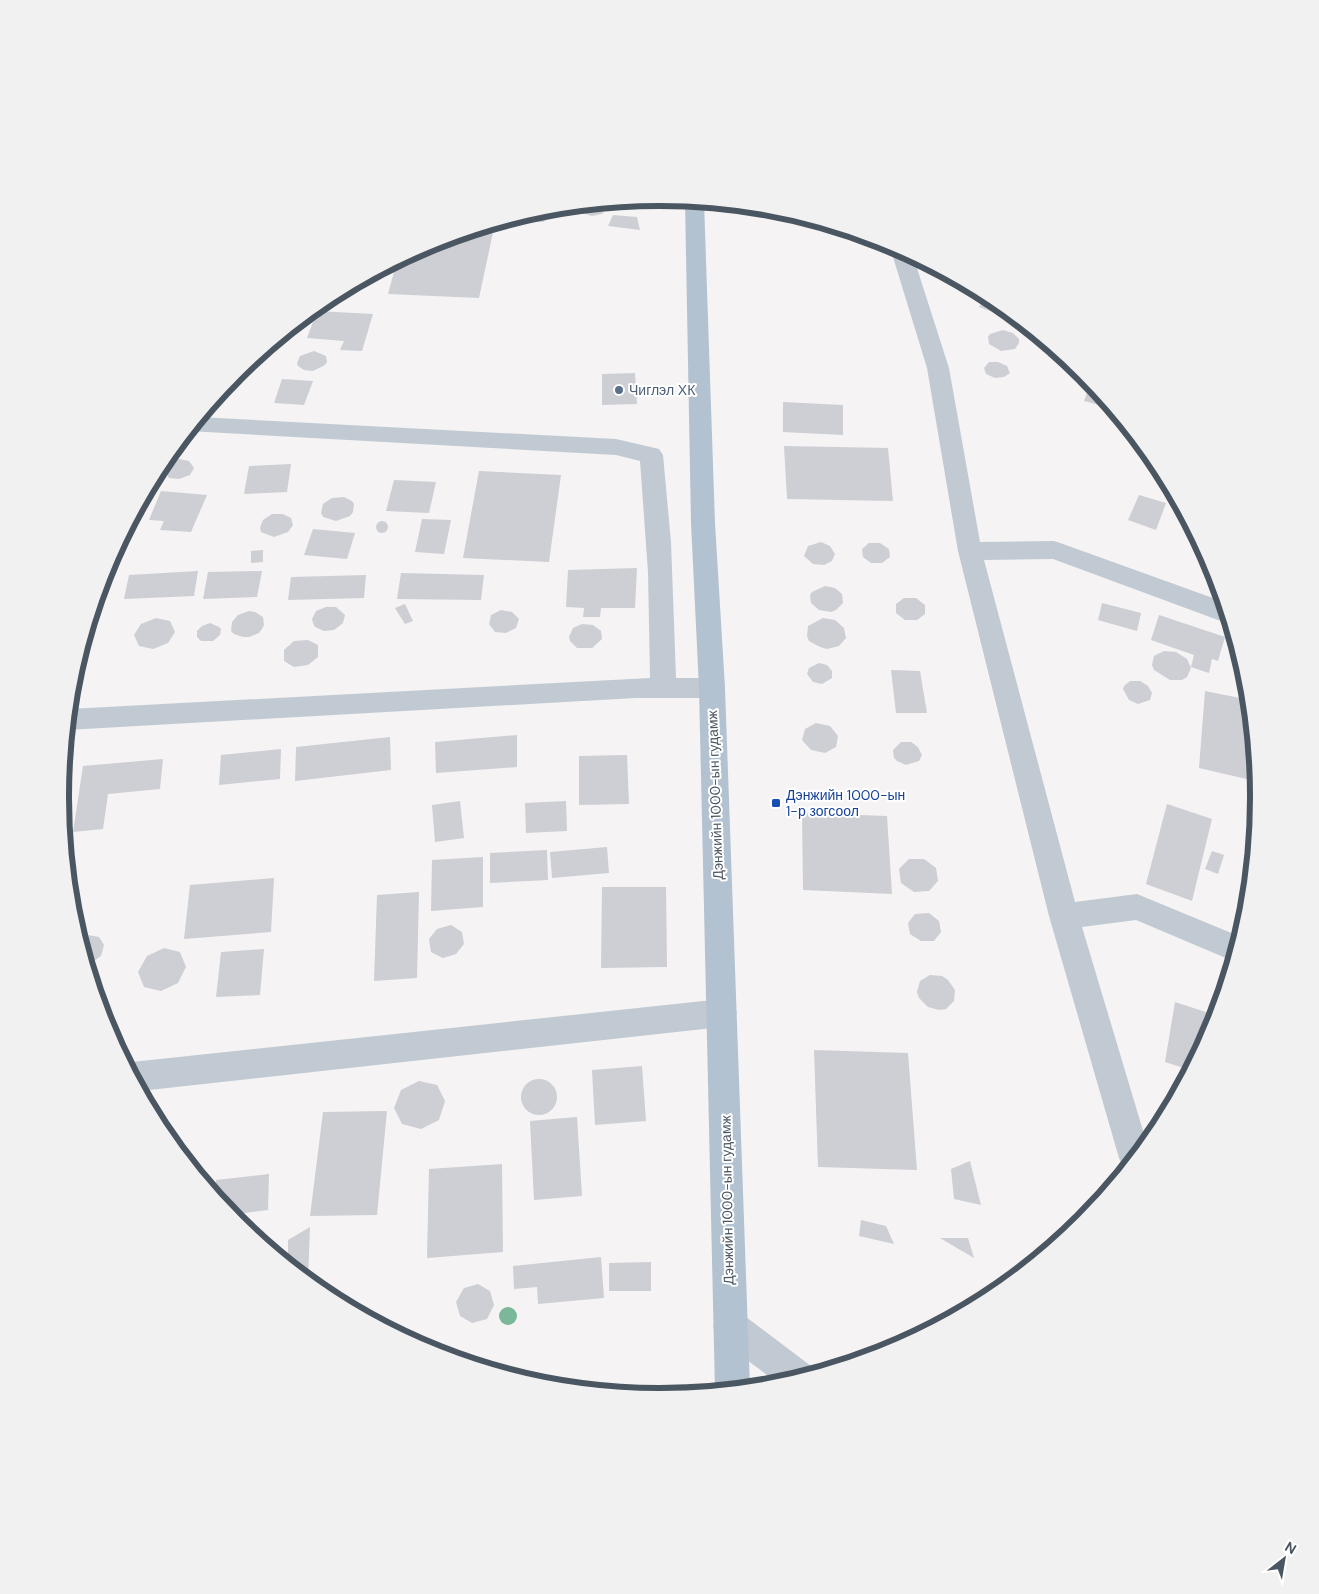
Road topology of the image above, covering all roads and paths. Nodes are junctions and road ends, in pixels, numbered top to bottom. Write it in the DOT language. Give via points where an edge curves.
graph roads {
  1 [pos="694,208"];
  2 [pos="904,259"];
  3 [pos="201,424"];
  4 [pos="970,552"];
  5 [pos="1220,609"];
  6 [pos="663,688"];
  7 [pos="712,688"];
  8 [pos="74,720"];
  9 [pos="1064,916"];
  10 [pos="1231,946"];
  11 [pos="722,1013"];
  12 [pos="140,1076"];
  13 [pos="1133,1150"];
  14 [pos="730,1326"];
  15 [pos="792,1372"];
  16 [pos="732,1383"];
  1 -- 7 [label="main road, Дэнжийн 1000-ын гудамж" via="703,523"];
  2 -- 4 [label="street" via="938,368"];
  3 -- 6 [label="street" via="616,447 651,455 662,585"];
  4 -- 5 [label="street" via="1054,550"];
  4 -- 9 [label="street"];
  6 -- 7 [label="street"];
  6 -- 8 [label="street"];
  7 -- 11 [label="main road, Дэнжийн 1000-ын гудамж"];
  9 -- 10 [label="street" via="1137,907"];
  9 -- 13 [label="street"];
  11 -- 12 [label="street"];
  11 -- 14 [label="main road, Дэнжийн 1000-ын гудамж"];
  14 -- 15 [label="street"];
  14 -- 16 [label="main road, Дэнжийн 1000-ын гудамж"];
}
